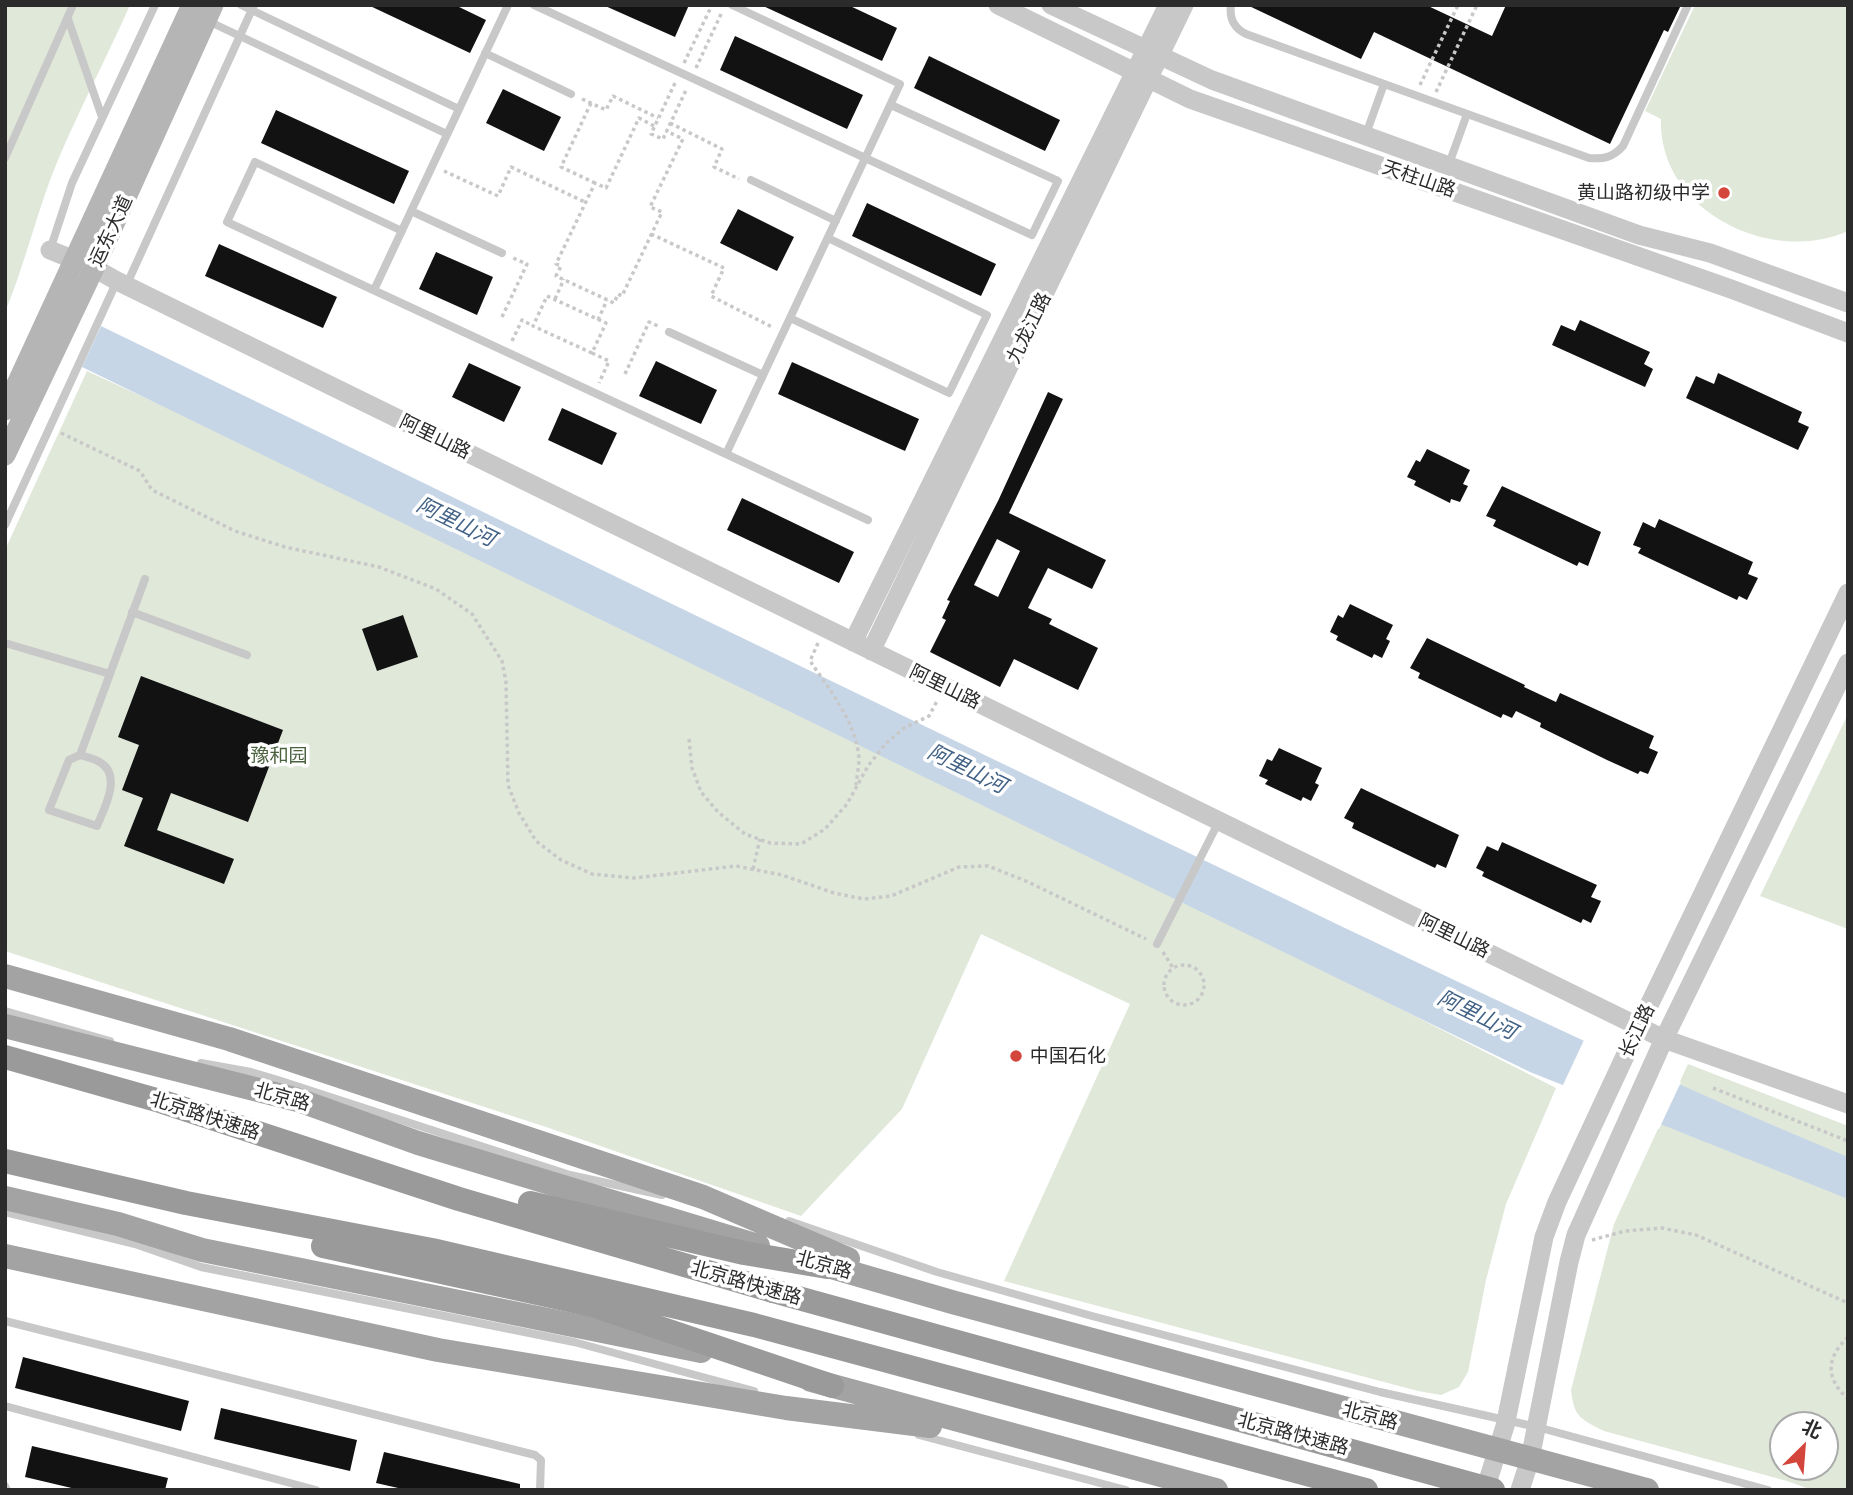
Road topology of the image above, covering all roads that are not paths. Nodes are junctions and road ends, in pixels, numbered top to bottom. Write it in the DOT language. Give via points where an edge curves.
graph roads {
  1 [pos="73,5"];
  2 [pos="155,5"];
  3 [pos="241,5"];
  4 [pos="508,5"];
  5 [pos="534,5"];
  6 [pos="732,5"];
  7 [pos="998,5"];
  8 [pos="1051,5"];
  9 [pos="1168,5"];
  10 [pos="1184,5"];
  11 [pos="1231,5"];
  12 [pos="1688,5"];
  13 [pos="253,8"];
  14 [pos="200,11"];
  15 [pos="68,19"];
  16 [pos="240,37"];
  17 [pos="485,52"];
  18 [pos="1153,53"];
  19 [pos="1143,76"];
  20 [pos="1384,84"];
  21 [pos="571,94"];
  22 [pos="891,105"];
  23 [pos="459,109"];
  24 [pos="1467,114"];
  25 [pos="102,117"];
  26 [pos="447,134"];
  27 [pos="1365,135"];
  28 [pos="5,158"];
  29 [pos="866,158"];
  30 [pos="1448,166"];
  31 [pos="751,180"];
  32 [pos="411,211"];
  33 [pos="836,221"];
  34 [pos="402,231"];
  35 [pos="828,238"];
  36 [pos="50,250"];
  37 [pos="502,253"];
  38 [pos="84,265"];
  39 [pos="121,284"];
  40 [pos="374,290"];
  41 [pos="1848,303"];
  42 [pos="790,318"];
  43 [pos="669,332"];
  44 [pos="1848,333"];
  45 [pos="763,375"];
  46 [pos="5,410"];
  47 [pos="726,454"];
  48 [pos="5,455"];
  49 [pos="868,520"];
  50 [pos="5,525"];
  51 [pos="145,579"];
  52 [pos="1848,593"];
  53 [pos="132,612"];
  54 [pos="853,642"];
  55 [pos="5,643"];
  56 [pos="872,651"];
  57 [pos="247,656"];
  58 [pos="1848,663"];
  59 [pos="110,674"];
  60 [pos="80,755"];
  61 [pos="1219,821"];
  62 [pos="1157,944"];
  63 [pos="5,966"];
  64 [pos="5,976"];
  65 [pos="5,1011"];
  66 [pos="5,1026"];
  67 [pos="1639,1026"];
  68 [pos="1664,1039"];
  69 [pos="125,1045"];
  70 [pos="136,1049"];
  71 [pos="5,1057"];
  72 [pos="169,1057"];
  73 [pos="191,1062"];
  74 [pos="160,1101"];
  75 [pos="1848,1104"];
  76 [pos="5,1161"];
  77 [pos="114,1187"];
  78 [pos="5,1198"];
  79 [pos="730,1209"];
  80 [pos="757,1210"];
  81 [pos="5,1212"];
  82 [pos="38,1213"];
  83 [pos="780,1218"];
  84 [pos="5,1256"];
  85 [pos="827,1266"];
  86 [pos="952,1302"];
  87 [pos="5,1321"];
  88 [pos="832,1386"];
  89 [pos="5,1406"];
  90 [pos="840,1413"];
  91 [pos="1506,1420"];
  92 [pos="1537,1427"];
  93 [pos="1034,1440"];
  94 [pos="1498,1451"];
  95 [pos="1530,1459"];
  96 [pos="316,1490"];
  97 [pos="540,1490"];
  98 [pos="1126,1490"];
  99 [pos="1216,1490"];
  100 [pos="1366,1490"];
  101 [pos="1485,1490"];
  102 [pos="1493,1490"];
  103 [pos="1520,1490"];
  104 [pos="1647,1490"];
  105 [pos="1768,1490"];
  1 -- 15 [label="lane"];
  2 -- 25 [label="lane"];
  3 -- 13 [label="lane"];
  4 -- 17 [label="lane"];
  5 -- 29 [label="lane"];
  6 -- 22 [label="lane" via="900,84"];
  7 -- 19 [label="street, 天柱山路"];
  8 -- 18 [label="street, 天柱山路"];
  9 -- 18 [label="street, 九龙江路"];
  10 -- 18 [label="street, 九龙江路"];
  11 -- 20 [label="lane" via="1234,26 1239,30"];
  12 -- 24 [label="lane" via="1615,155 1589,158"];
  13 -- 16 [label="lane"];
  13 -- 23 [label="lane"];
  14 -- 16 [label="lane"];
  14 -- 38 [label="main road, 运东大道"];
  15 -- 25 [label="lane"];
  15 -- 28 [label="lane"];
  16 -- 26 [label="lane"];
  16 -- 39 [label="lane"];
  17 -- 21 [label="lane"];
  17 -- 23 [label="lane"];
  18 -- 19 [label="street, 九龙江路"];
  18 -- 27 [label="street, 天柱山路" via="1212,80"];
  19 -- 44 [label="street, 天柱山路" via="1190,99"];
  19 -- 54 [label="street, 九龙江路"];
  19 -- 56 [label="street, 九龙江路"];
  20 -- 24 [label="lane"];
  20 -- 27 [label="lane"];
  22 -- 29 [label="lane"];
  22 -- 29 [label="lane" via="1058,181 1032,235"];
  23 -- 26 [label="lane"];
  24 -- 30 [label="lane"];
  25 -- 36 [label="lane" via="72,183"];
  26 -- 32 [label="lane"];
  27 -- 30 [label="street, 天柱山路"];
  29 -- 33 [label="lane"];
  30 -- 41 [label="street, 天柱山路"];
  31 -- 33 [label="lane"];
  32 -- 34 [label="lane"];
  32 -- 37 [label="lane"];
  33 -- 35 [label="lane"];
  34 -- 40 [label="lane"];
  34 -- 40 [label="lane" via="255,162 227,222"];
  35 -- 42 [label="lane"];
  35 -- 42 [label="lane" via="987,314 949,393"];
  36 -- 38 [label="street, 阿里山路"];
  38 -- 39 [label="street, 阿里山路"];
  38 -- 46 [label="main road, 运东大道"];
  38 -- 48 [label="main road, 运东大道"];
  39 -- 50 [label="lane"];
  39 -- 54 [label="street, 阿里山路"];
  40 -- 47 [label="lane"];
  42 -- 45 [label="lane"];
  43 -- 45 [label="lane"];
  45 -- 47 [label="lane"];
  47 -- 49 [label="lane"];
  51 -- 53 [label="lane"];
  52 -- 67 [label="street, 长江路"];
  53 -- 57 [label="lane"];
  53 -- 59 [label="lane"];
  54 -- 56 [label="street, 阿里山路"];
  55 -- 59 [label="lane"];
  56 -- 61 [label="street, 阿里山路"];
  58 -- 68 [label="street, 长江路"];
  59 -- 60 [label="lane"];
  60 -- 60 [label="lane" via="69,760 50,810 97,826 108,797 110,771 101,762"];
  61 -- 62 [label="lane"];
  61 -- 67 [label="street, 阿里山路"];
  63 -- 80 [label="lane" via="298,1053"];
  64 -- 79 [label="main road" via="229,1039"];
  65 -- 69 [label="lane"];
  66 -- 85 [label="main road, 北京路" via="298,1100 418,1143"];
  67 -- 68 [label="street, 阿里山路"];
  67 -- 91 [label="street, 长江路" via="1544,1237"];
  68 -- 75 [label="street, 阿里山路"];
  68 -- 92 [label="street, 长江路" via="1573,1246"];
  70 -- 72 [label="lane"];
  71 -- 74 [label="highway, 北京路快速路"];
  73 -- 79 [label="lane" via="251,1072 570,1175"];
  74 -- 85 [label="highway" via="281,1130 573,1215 744,1253"];
  74 -- 102 [label="highway, 北京路快速路, bridge" via="459,1199 773,1291"];
  76 -- 77 [label="highway, 北京路快速路"];
  77 -- 88 [label="highway" via="236,1228 592,1305"];
  77 -- 100 [label="highway, 北京路快速路" via="432,1250 765,1328"];
  78 -- 82 [label="main road"];
  79 -- 86 [label="main road"];
  81 -- 82 [label="lane"];
  82 -- 88 [label="main road" via="118,1224 202,1250 706,1352"];
  82 -- 90 [label="lane" via="201,1267 574,1342"];
  83 -- 91 [label="lane" via="950,1276 1380,1392"];
  84 -- 90 [label="main road" via="438,1350"];
  85 -- 86 [label="main road, 北京路"];
  86 -- 94 [label="main road, 北京路"];
  87 -- 97 [label="lane" via="535,1455 541,1460"];
  88 -- 93 [label="main road"];
  89 -- 96 [label="lane"];
  90 -- 93 [label="main road"];
  90 -- 98 [label="lane"];
  91 -- 92 [label="lane"];
  91 -- 94 [label="street, 长江路"];
  92 -- 95 [label="street, 长江路"];
  92 -- 105 [label="lane"];
  93 -- 99 [label="main road"];
  94 -- 95 [label="main road, 北京路"];
  94 -- 101 [label="street, 长江路"];
  95 -- 103 [label="street, 长江路"];
  95 -- 104 [label="main road, 北京路"];
}
